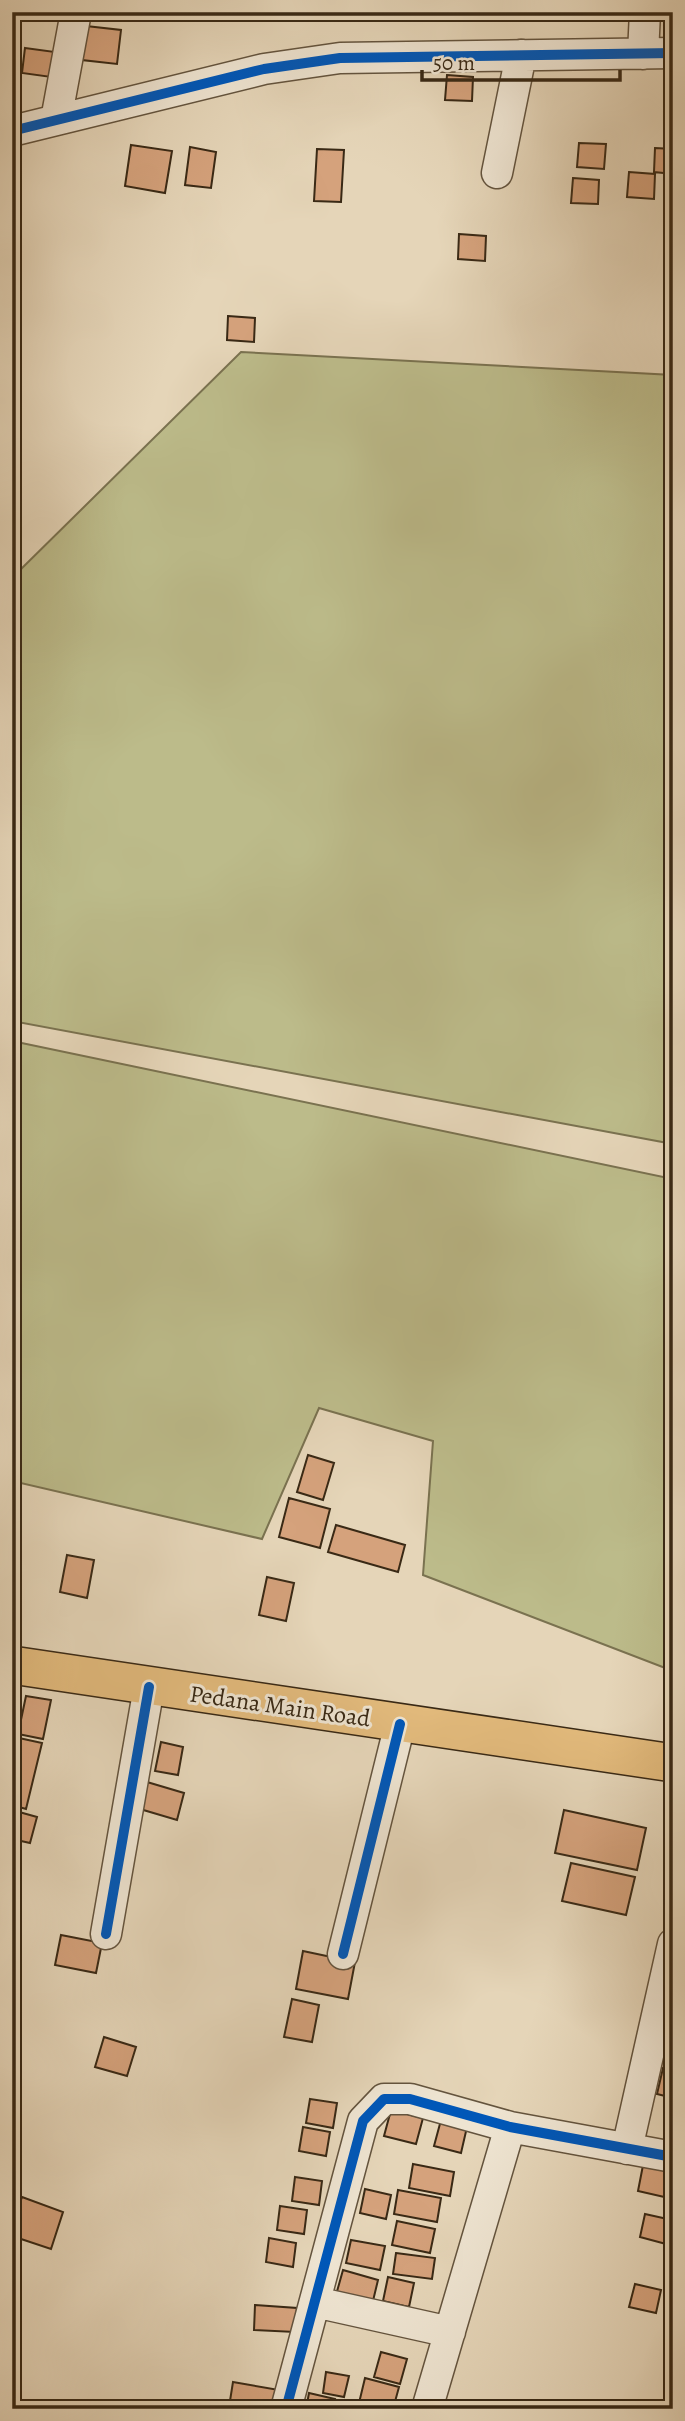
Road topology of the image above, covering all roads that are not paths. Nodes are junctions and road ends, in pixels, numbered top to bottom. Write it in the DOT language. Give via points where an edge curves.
graph roads {
  1 [pos="76,12"];
  2 [pos="645,12"];
  3 [pos="673,53"];
  4 [pos="643,54"];
  5 [pos="521,55"];
  6 [pos="56,120"];
  7 [pos="12,131"];
  8 [pos="497,173"];
  9 [pos="12,1665"];
  10 [pos="149,1687"];
  11 [pos="400,1724"];
  12 [pos="673,1763"];
  13 [pos="106,1934"];
  14 [pos="673,1944"];
  15 [pos="343,1954"];
  16 [pos="510,2127"];
  17 [pos="627,2149"];
  18 [pos="673,2157"];
  19 [pos="314,2302"];
  20 [pos="450,2332"];
  21 [pos="286,2409"];
  22 [pos="427,2409"];
  1 -- 6 [label="street"];
  2 -- 4 [label="street"];
  3 -- 4 [label="street"];
  4 -- 5 [label="street"];
  5 -- 6 [label="street" via="340,58 264,69"];
  5 -- 8 [label="street"];
  6 -- 7 [label="street"];
  9 -- 10 [label="main road, Pedana Main Road"];
  10 -- 11 [label="main road, Pedana Main Road"];
  10 -- 13 [label="street"];
  11 -- 12 [label="main road, Pedana Main Road"];
  11 -- 15 [label="street"];
  14 -- 17 [label="street"];
  16 -- 17 [label="street"];
  16 -- 19 [label="street" via="410,2099 384,2099 363,2121"];
  16 -- 20 [label="street"];
  17 -- 18 [label="street"];
  19 -- 20 [label="street"];
  19 -- 21 [label="street"];
  20 -- 22 [label="street"];
}
